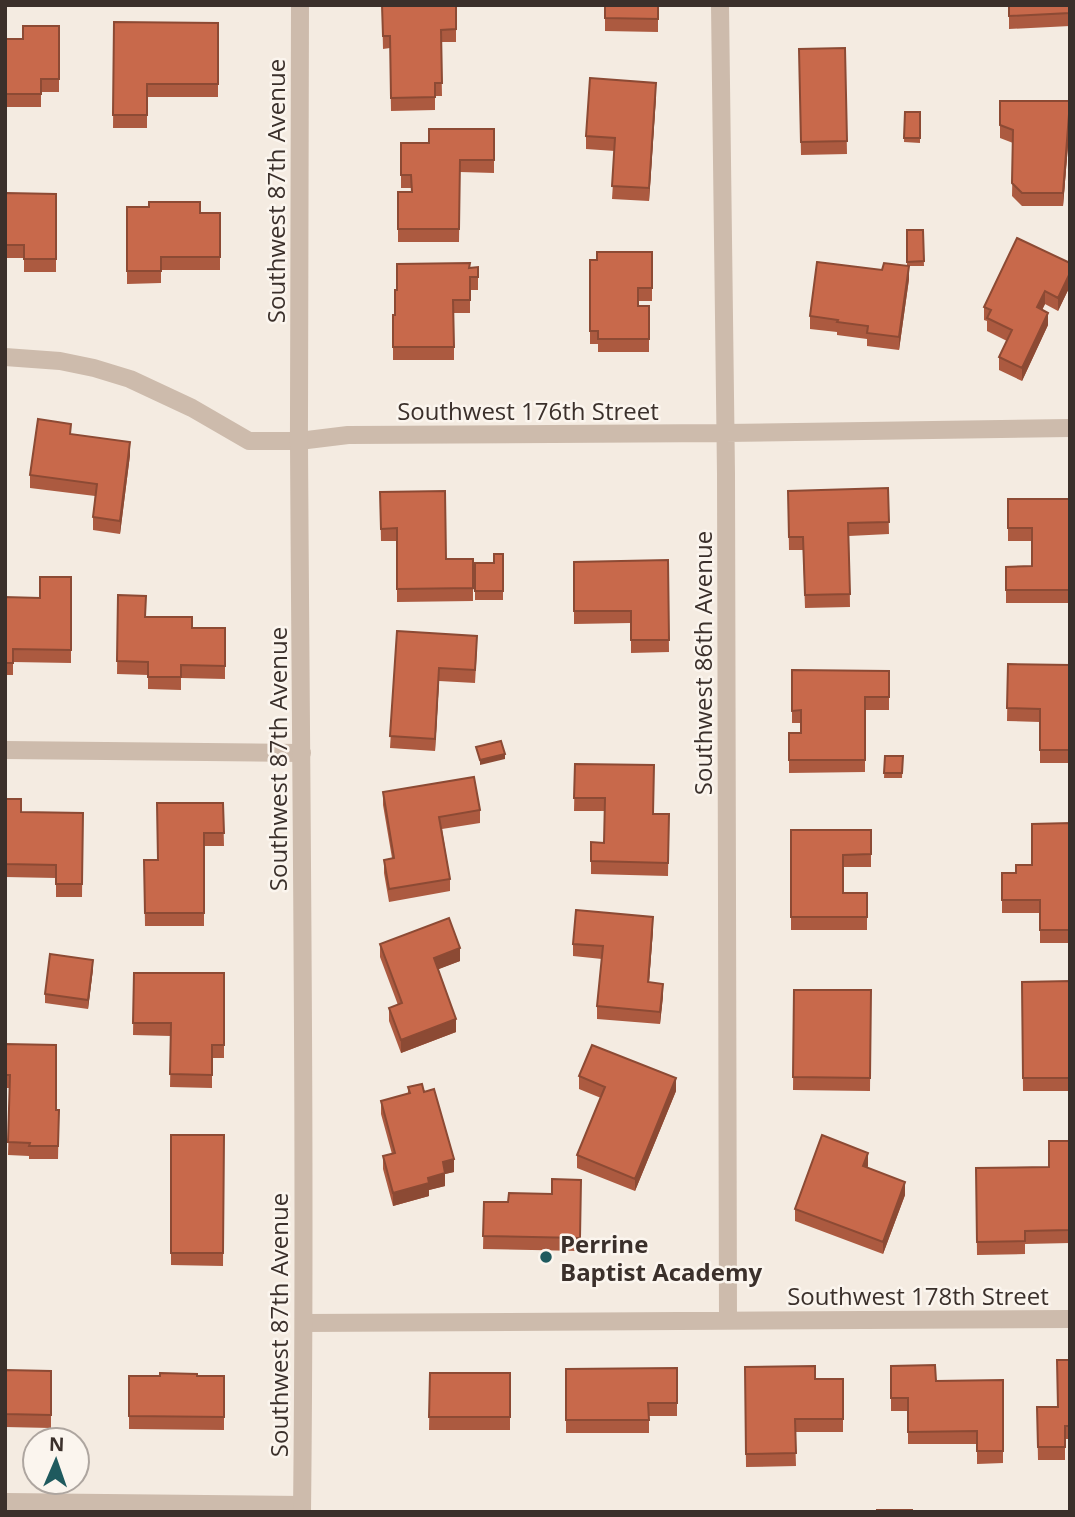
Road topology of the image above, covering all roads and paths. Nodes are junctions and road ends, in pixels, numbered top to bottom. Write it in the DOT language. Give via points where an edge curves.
graph roads {
  1 [pos="300,5"];
  2 [pos="720,5"];
  3 [pos="5,357"];
  4 [pos="1070,428"];
  5 [pos="725,433"];
  6 [pos="299,441"];
  7 [pos="5,750"];
  8 [pos="302,753"];
  9 [pos="1070,1319"];
  10 [pos="728,1320"];
  11 [pos="304,1323"];
  12 [pos="5,1502"];
  13 [pos="75,1507"];
  14 [pos="302,1508"];
  1 -- 6 [label="street, Southwest 87th Avenue"];
  2 -- 5 [label="street, Southwest 86th Avenue"];
  3 -- 6 [label="street, Southwest 176th Street" via="60,361 130,379 248,441"];
  4 -- 5 [label="street, Southwest 176th Street"];
  5 -- 6 [label="street, Southwest 176th Street" via="348,435"];
  5 -- 10 [label="street, Southwest 86th Avenue"];
  6 -- 8 [label="street, Southwest 87th Avenue"];
  7 -- 8 [label="street"];
  8 -- 11 [label="street, Southwest 87th Avenue"];
  9 -- 10 [label="street, Southwest 178th Street"];
  10 -- 11 [label="street, Southwest 178th Street"];
  11 -- 14 [label="street, Southwest 87th Avenue"];
  12 -- 13 [label="street"];
  13 -- 14 [label="street"];
}
